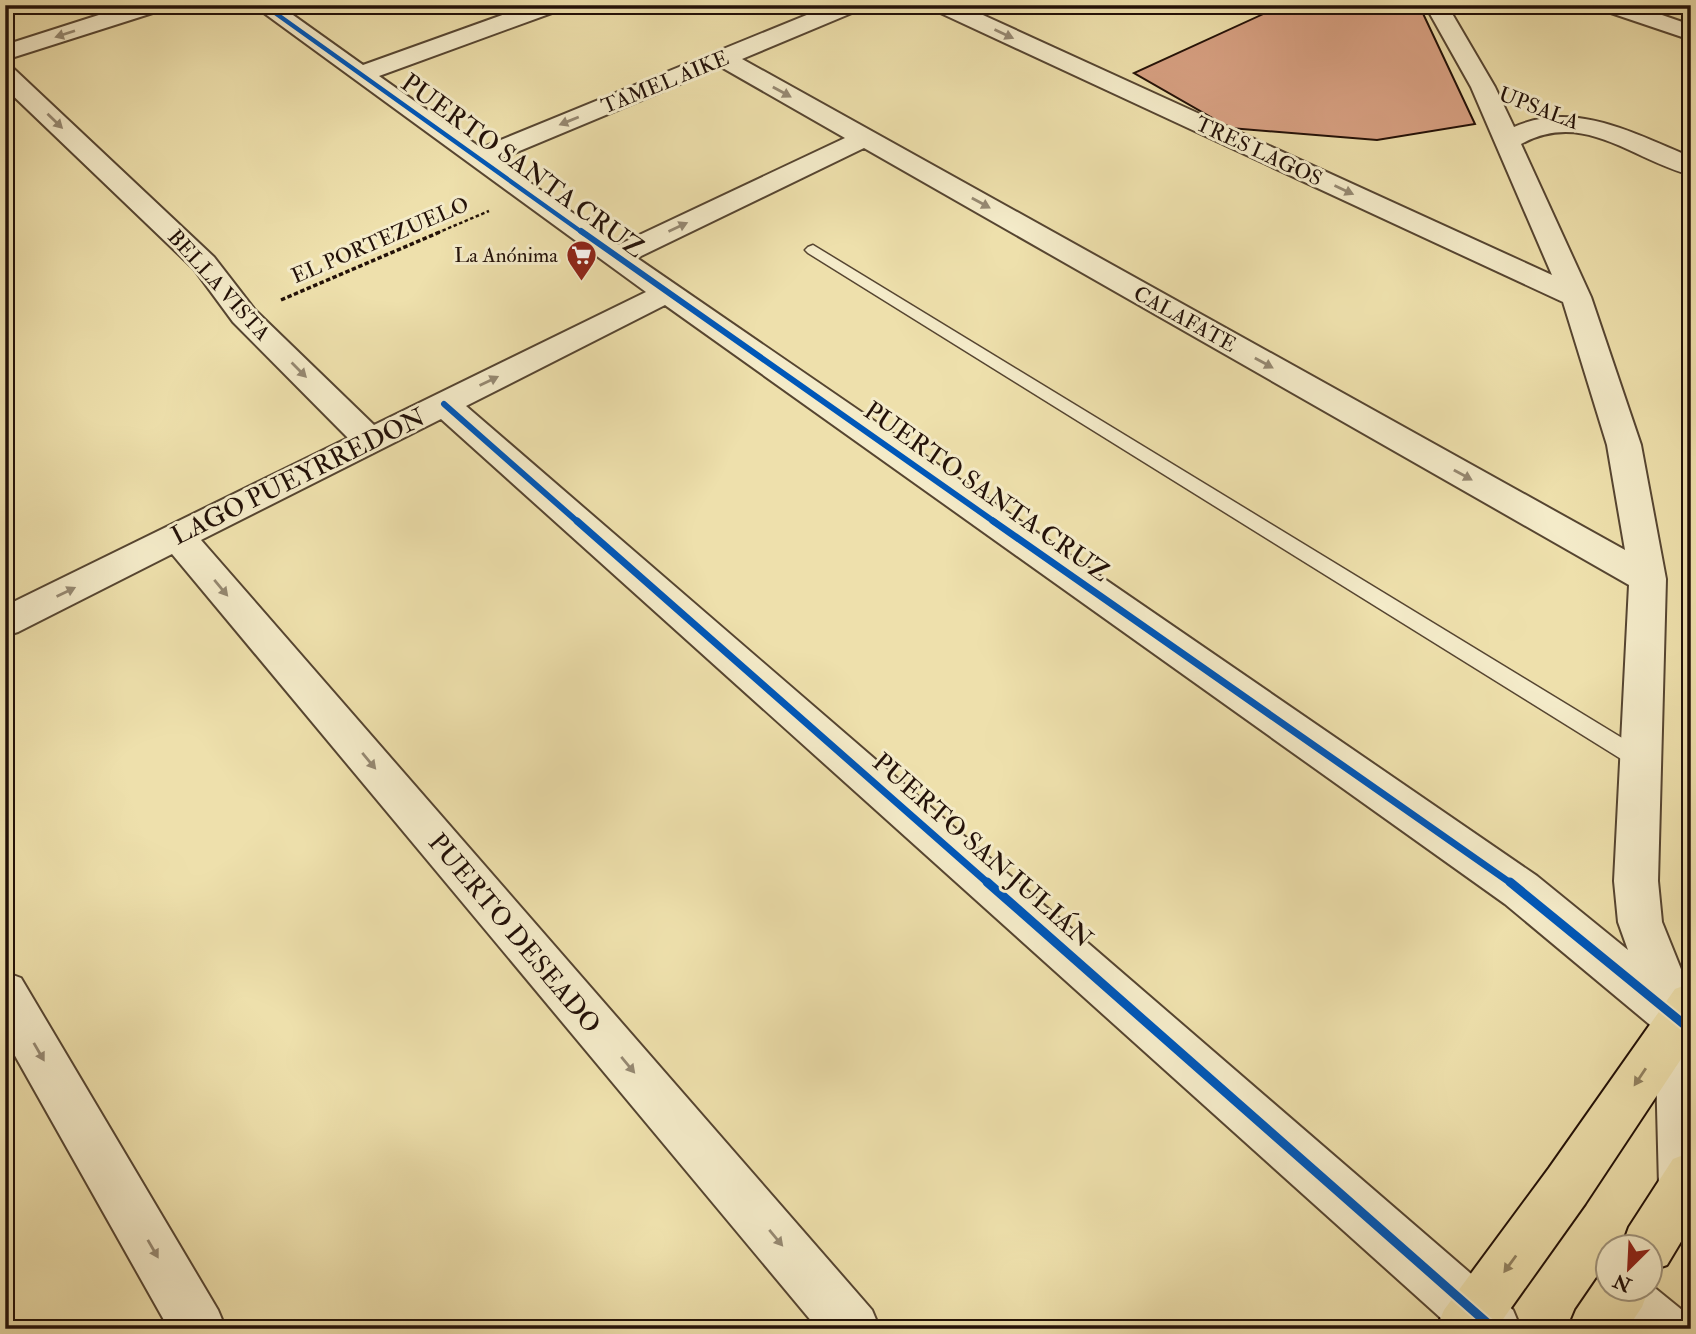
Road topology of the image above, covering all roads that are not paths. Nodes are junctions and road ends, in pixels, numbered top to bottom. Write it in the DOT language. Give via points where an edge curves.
graph roads {
  1 [pos="154,5"];
  2 [pos="264,5"];
  3 [pos="552,5"];
  4 [pos="851,5"];
  5 [pos="942,5"];
  6 [pos="1436,5"];
  7 [pos="1610,5"];
  8 [pos="1691,33"];
  9 [pos="5,53"];
  10 [pos="723,58"];
  11 [pos="5,74"];
  12 [pos="360,74"];
  13 [pos="1483,87"];
  14 [pos="1594,128"];
  15 [pos="865,138"];
  16 [pos="1507,141"];
  17 [pos="478,158"];
  18 [pos="1691,167"];
  19 [pos="813,250"];
  20 [pos="616,257"];
  21 [pos="667,293"];
  22 [pos="1576,297"];
  23 [pos="444,404"];
  24 [pos="370,440"];
  25 [pos="177,536"];
  26 [pos="1648,579"];
  27 [pos="6,621"];
  28 [pos="1642,761"];
  29 [pos="5,993"];
  30 [pos="1687,1018"];
  31 [pos="1688,1181"];
  32 [pos="1657,1232"];
  33 [pos="1613,1304"];
  34 [pos="1477,1323"];
  35 [pos="199,1329"];
  36 [pos="853,1329"];
  37 [pos="1663,1329"];
  1 -- 9 [label="street, one-way"];
  2 -- 12 [label="street, PUERTO SANTA CRUZ"];
  3 -- 12 [label="street"];
  4 -- 10 [label="street, TAMEL AIKE"];
  5 -- 22 [label="street, TRES LAGOS, one-way"];
  6 -- 13 [label="street"];
  7 -- 8 [label="street"];
  10 -- 15 [label="street, CALAFATE, one-way"];
  10 -- 17 [label="street, TAMEL AIKE, one-way"];
  11 -- 24 [label="street, BELLA VISTA, one-way" via="204,263 244,316"];
  12 -- 17 [label="street, PUERTO SANTA CRUZ"];
  13 -- 14 [label="street, UPSALA"];
  13 -- 16 [label="street"];
  14 -- 16 [label="street, UPSALA" via="1551,124"];
  14 -- 18 [label="street, UPSALA"];
  20 -- 15 [label="street, one-way"];
  15 -- 26 [label="street, CALAFATE, one-way"];
  16 -- 22 [label="street"];
  17 -- 20 [label="street, PUERTO SANTA CRUZ"];
  19 -- 28 [label="lane"];
  20 -- 21 [label="street, PUERTO SANTA CRUZ"];
  23 -- 21 [label="street, LAGO PUEYRREDON, one-way"];
  21 -- 30 [label="street, PUERTO SANTA CRUZ" via="1521,890"];
  22 -- 26 [label="street" via="1624,445"];
  23 -- 24 [label="street, LAGO PUEYRREDON"];
  23 -- 34 [label="street, PUERTO SAN JULIÁN"];
  24 -- 25 [label="street, LAGO PUEYRREDON"];
  27 -- 25 [label="street, LAGO PUEYRREDON, one-way"];
  25 -- 36 [label="street, PUERTO DESEADO, one-way"];
  26 -- 28 [label="street"];
  28 -- 30 [label="street" via="1636,881 1640,922"];
  29 -- 35 [label="street, one-way"];
  30 -- 31 [label="street"];
  30 -- 34 [label="highway, one-way" via="1567,1186"];
  31 -- 32 [label="highway"];
  33 -- 37 [label="street"];
}
